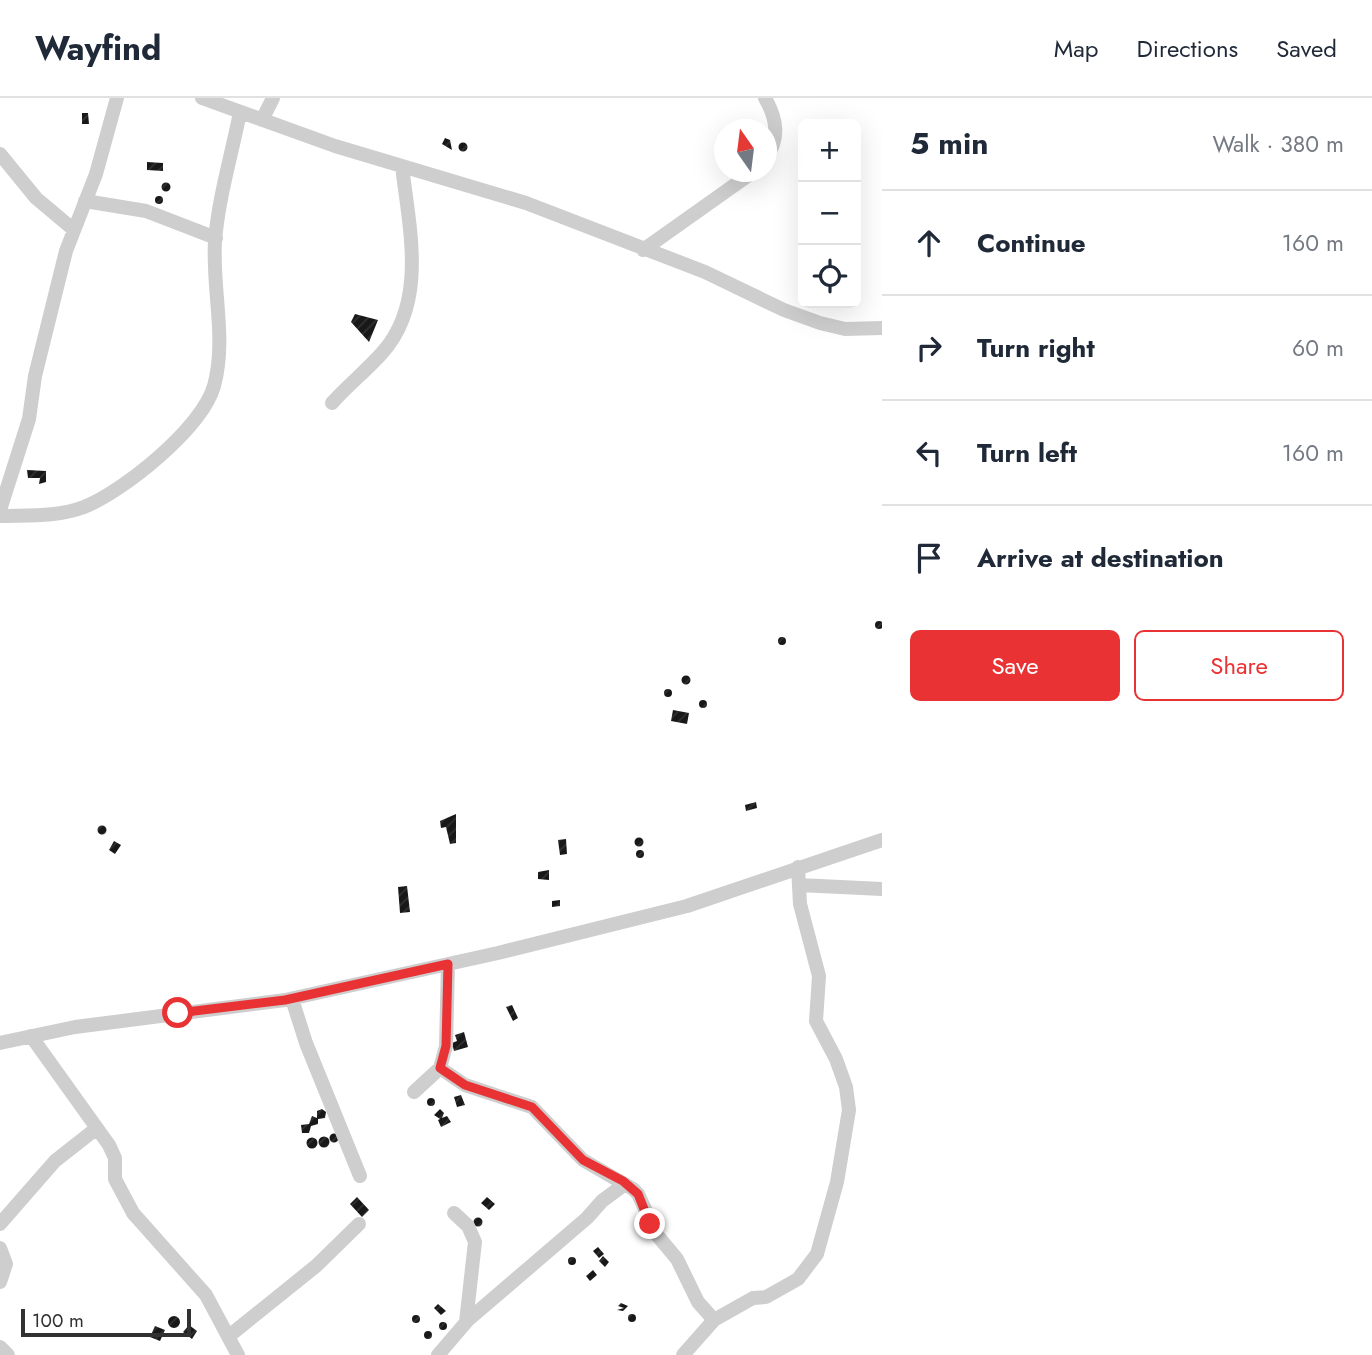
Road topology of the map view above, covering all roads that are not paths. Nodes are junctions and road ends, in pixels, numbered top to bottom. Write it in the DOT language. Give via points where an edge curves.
graph roads {
  1 [pos="117,98"];
  2 [pos="202,98"];
  3 [pos="273,98"];
  4 [pos="765,98"];
  5 [pos="240,112"];
  6 [pos="772,119"];
  7 [pos="262,120"];
  8 [pos="0,154"];
  9 [pos="402,166"];
  10 [pos="739,182"];
  11 [pos="85,201"];
  12 [pos="74,230"];
  13 [pos="216,238"];
  14 [pos="643,250"];
  15 [pos="882,328"];
  16 [pos="331,403"];
  17 [pos="0,510"];
  18 [pos="0,516"];
  19 [pos="882,840"];
  20 [pos="797,867"];
  21 [pos="799,885"];
  22 [pos="882,889"];
  23 [pos="448,964"];
  24 [pos="292,999"];
  25 [pos="31,1036"];
  26 [pos="0,1043"];
  27 [pos="440,1068"];
  28 [pos="414,1092"];
  29 [pos="97,1128"];
  30 [pos="359,1176"];
  31 [pos="625,1184"];
  32 [pos="454,1213"];
  33 [pos="0,1224"];
  34 [pos="359,1224"];
  35 [pos="0,1248"];
  36 [pos="0,1282"];
  37 [pos="714,1320"];
  38 [pos="466,1322"];
  39 [pos="229,1336"];
  40 [pos="0,1347"];
  41 [pos="8,1355"];
  42 [pos="239,1355"];
  43 [pos="438,1355"];
  44 [pos="683,1355"];
  1 -- 11 [label="street"];
  2 -- 5 [label="street"];
  3 -- 7 [label="street"];
  4 -- 6 [label="street"];
  5 -- 7 [label="street"];
  5 -- 13 [label="street"];
  7 -- 9 [label="street"];
  8 -- 12 [label="street" via="36,198"];
  9 -- 14 [label="street" via="526,203"];
  9 -- 16 [label="street" via="413,279 404,315 384,352"];
  10 -- 14 [label="street"];
  11 -- 12 [label="street"];
  11 -- 13 [label="street" via="146,211"];
  12 -- 17 [label="street" via="38,364 29,419"];
  13 -- 18 [label="street" via="218,352 207,401 148,467 110,493 83,508 50,515"];
  14 -- 15 [label="street" via="820,323 845,329"];
  19 -- 20 [label="street"];
  20 -- 21 [label="street"];
  20 -- 23 [label="street" via="626,923"];
  21 -- 22 [label="street"];
  21 -- 37 [label="street" via="819,976 816,1021 836,1059 849,1110 837,1182 817,1254 798,1279"];
  23 -- 24 [label="street"];
  23 -- 27 [label="street" via="446,1046"];
  24 -- 25 [label="street"];
  24 -- 30 [label="street"];
  25 -- 26 [label="street"];
  25 -- 29 [label="street"];
  27 -- 28 [label="street"];
  27 -- 31 [label="street" via="465,1085 532,1107 583,1160"];
  29 -- 33 [label="street" via="55,1161"];
  29 -- 39 [label="street" via="115,1158 115,1179 133,1213 193,1279"];
  31 -- 37 [label="street" via="638,1194 650,1224"];
  31 -- 38 [label="street"];
  32 -- 38 [label="street" via="475,1242"];
  34 -- 39 [label="street" via="316,1266"];
  35 -- 36 [label="street" via="6,1264"];
  37 -- 44 [label="street"];
  38 -- 43 [label="street"];
  39 -- 42 [label="street"];
  40 -- 41 [label="street"];
}
